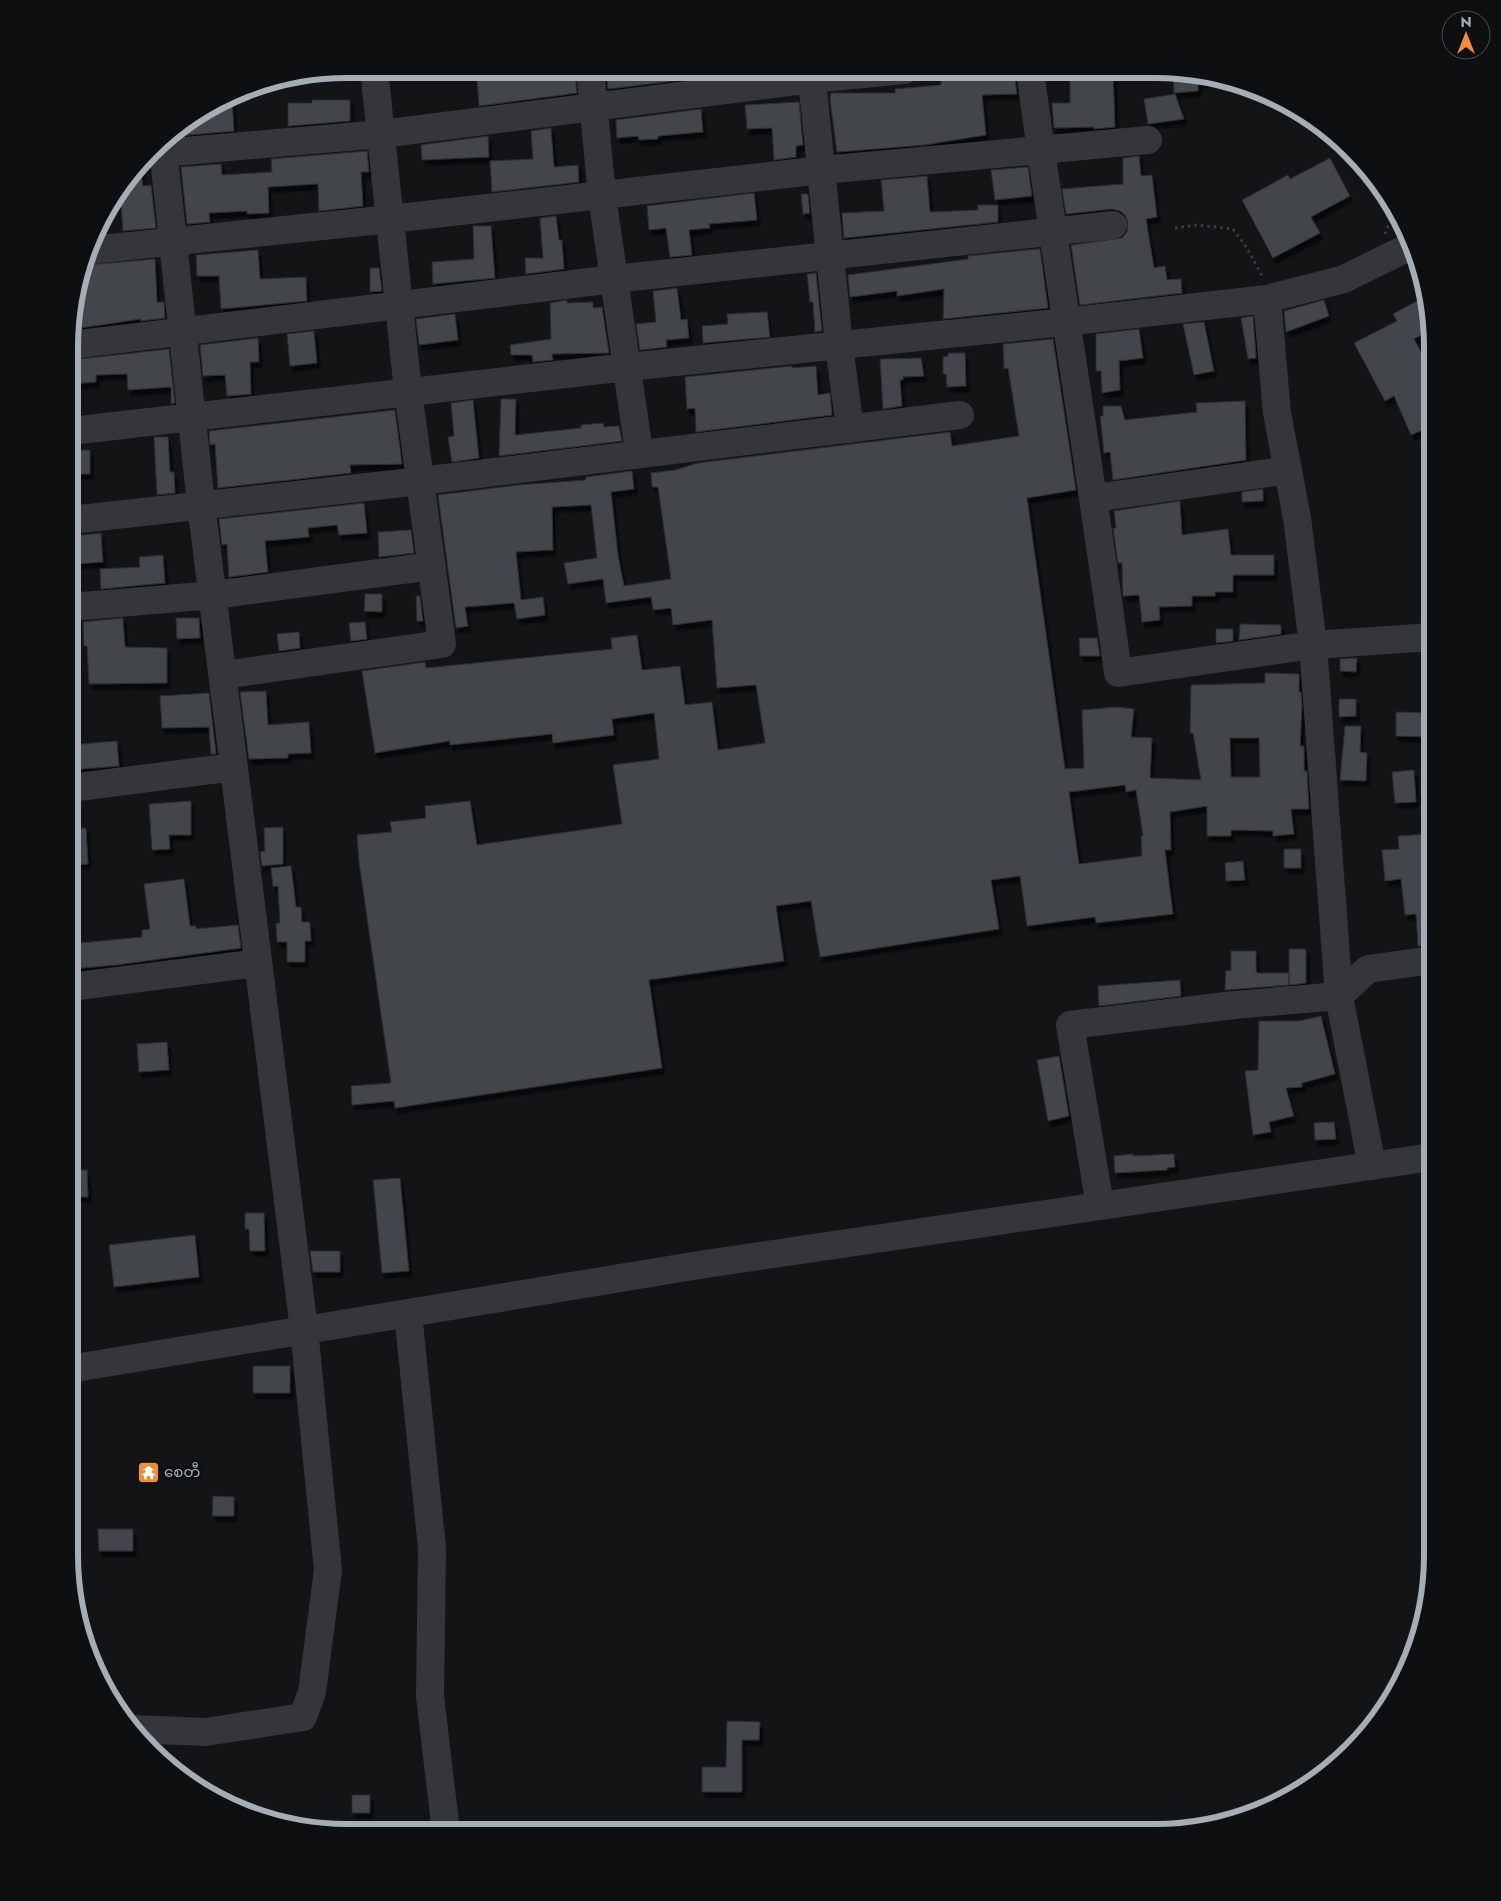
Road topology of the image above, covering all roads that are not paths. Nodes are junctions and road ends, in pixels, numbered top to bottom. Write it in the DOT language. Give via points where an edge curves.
graph roads {
  1 [pos="375,78"];
  2 [pos="591,78"];
  3 [pos="785,78"];
  4 [pos="812,78"];
  5 [pos="1031,78"];
  6 [pos="593,106"];
  7 [pos="381,134"];
  8 [pos="1148,140"];
  9 [pos="164,149"];
  10 [pos="1040,150"];
  11 [pos="160,153"];
  12 [pos="822,170"];
  13 [pos="602,196"];
  14 [pos="390,219"];
  15 [pos="1113,224"];
  16 [pos="1051,231"];
  17 [pos="173,242"];
  18 [pos="1405,249"];
  19 [pos="96,250"];
  20 [pos="830,257"];
  21 [pos="614,279"];
  22 [pos="1272,298"];
  23 [pos="399,306"];
  24 [pos="1065,322"];
  25 [pos="183,331"];
  26 [pos="78,344"];
  27 [pos="839,345"];
  28 [pos="627,367"];
  29 [pos="408,391"];
  30 [pos="960,415"];
  31 [pos="192,418"];
  32 [pos="850,429"];
  33 [pos="78,430"];
  34 [pos="639,452"];
  35 [pos="1288,470"];
  36 [pos="421,481"];
  37 [pos="1095,498"];
  38 [pos="201,504"];
  39 [pos="78,519"];
  40 [pos="432,566"];
  41 [pos="214,595"];
  42 [pos="78,605"];
  43 [pos="1424,638"];
  44 [pos="1314,645"];
  45 [pos="223,675"];
  46 [pos="234,767"];
  47 [pos="78,787"];
  48 [pos="1424,961"];
  49 [pos="258,963"];
  50 [pos="78,986"];
  51 [pos="1339,996"];
  52 [pos="1424,1157"];
  53 [pos="1372,1166"];
  54 [pos="1100,1206"];
  55 [pos="408,1312"];
  56 [pos="304,1329"];
  57 [pos="78,1367"];
  58 [pos="142,1729"];
  59 [pos="445,1824"];
  1 -- 7 [label="street"];
  2 -- 6 [label="street"];
  3 -- 6 [label="street"];
  4 -- 12 [label="street"];
  5 -- 10 [label="street"];
  6 -- 7 [label="street"];
  6 -- 13 [label="street"];
  7 -- 9 [label="street"];
  7 -- 14 [label="street"];
  8 -- 10 [label="street"];
  10 -- 12 [label="street"];
  10 -- 16 [label="street"];
  11 -- 17 [label="street"];
  12 -- 13 [label="street"];
  12 -- 20 [label="street"];
  13 -- 14 [label="street"];
  13 -- 21 [label="street"];
  14 -- 17 [label="street"];
  14 -- 23 [label="street"];
  15 -- 16 [label="street"];
  16 -- 20 [label="street"];
  16 -- 24 [label="street"];
  17 -- 19 [label="street"];
  17 -- 25 [label="street"];
  18 -- 22 [label="street" via="1344,279"];
  20 -- 21 [label="street"];
  20 -- 27 [label="street"];
  21 -- 23 [label="street"];
  21 -- 28 [label="street"];
  22 -- 24 [label="street"];
  22 -- 35 [label="street" via="1278,413"];
  23 -- 25 [label="street"];
  23 -- 29 [label="street"];
  24 -- 27 [label="street"];
  24 -- 37 [label="street"];
  25 -- 26 [label="street"];
  25 -- 31 [label="street"];
  27 -- 28 [label="street"];
  27 -- 32 [label="street"];
  28 -- 29 [label="street"];
  28 -- 34 [label="street"];
  29 -- 31 [label="street"];
  29 -- 36 [label="street"];
  30 -- 32 [label="street"];
  31 -- 33 [label="street"];
  31 -- 38 [label="street"];
  32 -- 34 [label="street"];
  34 -- 36 [label="street"];
  35 -- 37 [label="street"];
  35 -- 44 [label="street"];
  36 -- 38 [label="street"];
  36 -- 40 [label="street"];
  37 -- 44 [label="street" via="1118,673"];
  38 -- 39 [label="street"];
  38 -- 41 [label="street"];
  40 -- 41 [label="street"];
  40 -- 45 [label="street" via="442,644"];
  41 -- 42 [label="street"];
  41 -- 45 [label="street"];
  43 -- 44 [label="street"];
  44 -- 51 [label="street"];
  45 -- 46 [label="street"];
  46 -- 47 [label="street"];
  46 -- 49 [label="street"];
  48 -- 51 [label="street" via="1368,968"];
  49 -- 50 [label="street"];
  49 -- 56 [label="street"];
  51 -- 53 [label="street"];
  51 -- 54 [label="street" via="1070,1025"];
  52 -- 53 [label="street"];
  53 -- 54 [label="street"];
  54 -- 55 [label="street"];
  55 -- 56 [label="street"];
  55 -- 59 [label="street" via="432,1548 430,1696"];
  56 -- 57 [label="street"];
  56 -- 58 [label="street" via="328,1570 312,1692 303,1717 206,1732"];
}
